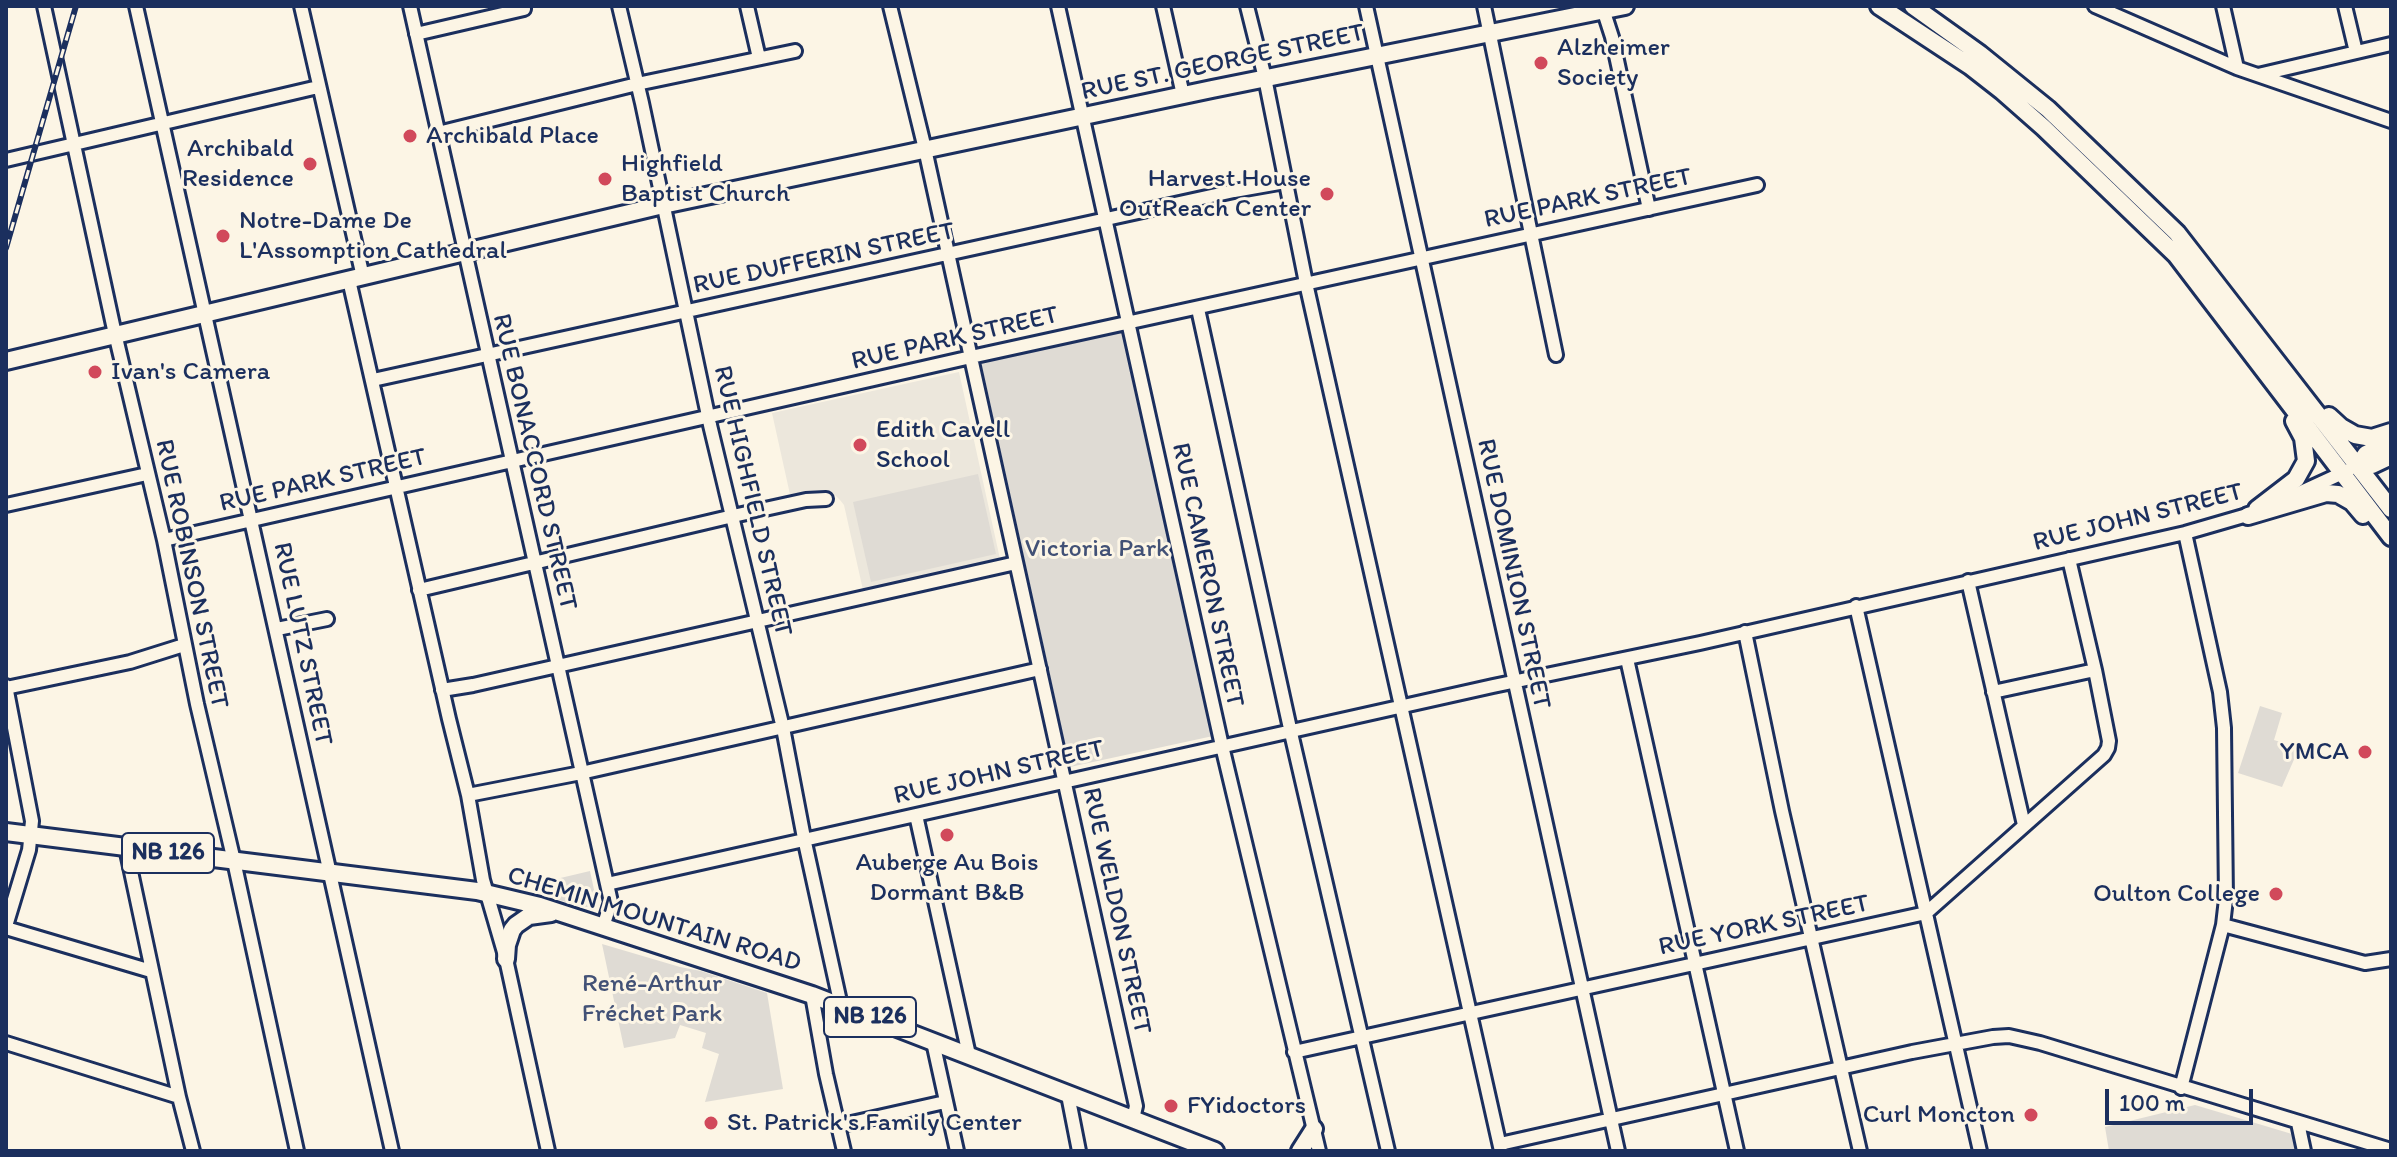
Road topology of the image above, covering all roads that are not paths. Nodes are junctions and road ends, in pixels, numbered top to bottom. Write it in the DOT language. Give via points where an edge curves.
graph roads {
  1 [pos="44,6"];
  2 [pos="136,6"];
  3 [pos="301,6"];
  4 [pos="410,6"];
  5 [pos="619,6"];
  6 [pos="747,6"];
  7 [pos="890,6"];
  8 [pos="1058,6"];
  9 [pos="1163,6"];
  10 [pos="1247,6"];
  11 [pos="1366,6"];
  12 [pos="1484,6"];
  13 [pos="1625,6"];
  14 [pos="1864,6"];
  15 [pos="1879,6"];
  16 [pos="1913,6"];
  17 [pos="2223,6"];
  18 [pos="2345,6"];
  19 [pos="2101,7"];
  20 [pos="1602,8"];
  21 [pos="524,9"];
  22 [pos="1490,33"];
  23 [pos="416,34"];
  24 [pos="2391,44"];
  25 [pos="795,51"];
  26 [pos="2356,52"];
  27 [pos="1377,55"];
  28 [pos="1954,55"];
  29 [pos="759,58"];
  30 [pos="2237,68"];
  31 [pos="2258,75"];
  32 [pos="1265,78"];
  33 [pos="637,84"];
  34 [pos="318,87"];
  35 [pos="1183,95"];
  36 [pos="1084,117"];
  37 [pos="2391,121"];
  38 [pos="163,124"];
  39 [pos="438,133"];
  40 [pos="74,144"];
  41 [pos="925,149"];
  42 [pos="6,160"];
  43 [pos="1285,182"];
  44 [pos="1757,185"];
  45 [pos="663,205"];
  46 [pos="1649,209"];
  47 [pos="1105,220"];
  48 [pos="1531,234"];
  49 [pos="465,253"];
  50 [pos="948,254"];
  51 [pos="1420,258"];
  52 [pos="356,278"];
  53 [pos="1306,283"];
  54 [pos="1198,309"];
  55 [pos="687,311"];
  56 [pos="205,314"];
  57 [pos="1130,322"];
  58 [pos="117,335"];
  59 [pos="489,353"];
  60 [pos="1556,355"];
  61 [pos="971,357"];
  62 [pos="6,361"];
  63 [pos="373,380"];
  64 [pos="2284,383"];
  65 [pos="708,417"];
  66 [pos="2391,432"];
  67 [pos="2391,442"];
  68 [pos="2391,456"];
  69 [pos="512,460"];
  70 [pos="2350,469"];
  71 [pos="147,474"];
  72 [pos="397,486"];
  73 [pos="826,499"];
  74 [pos="6,505"];
  75 [pos="2391,509"];
  76 [pos="733,516"];
  77 [pos="2248,516"];
  78 [pos="251,519"];
  79 [pos="2185,533"];
  80 [pos="2391,537"];
  81 [pos="164,540"];
  82 [pos="2391,546"];
  83 [pos="2069,559"];
  84 [pos="534,563"];
  85 [pos="1016,563"];
  86 [pos="1968,581"];
  87 [pos="419,590"];
  88 [pos="1856,606"];
  89 [pos="327,619"];
  90 [pos="758,621"];
  91 [pos="277,629"];
  92 [pos="1745,632"];
  93 [pos="184,645"];
  94 [pos="1627,659"];
  95 [pos="557,666"];
  96 [pos="1040,669"];
  97 [pos="2095,670"];
  98 [pos="1514,683"];
  99 [pos="6,687"];
  100 [pos="442,690"];
  101 [pos="1993,692"];
  102 [pos="1401,707"];
  103 [pos="783,728"];
  104 [pos="1291,733"];
  105 [pos="1222,746"];
  106 [pos="581,773"];
  107 [pos="1065,781"];
  108 [pos="468,795"];
  109 [pos="916,815"];
  110 [pos="2024,825"];
  111 [pos="6,832"];
  112 [pos="31,835"];
  113 [pos="804,838"];
  114 [pos="126,848"];
  115 [pos="234,861"];
  116 [pos="330,873"];
  117 [pos="607,884"];
  118 [pos="487,893"];
  119 [pos="557,912"];
  120 [pos="1926,913"];
  121 [pos="2223,925"];
  122 [pos="6,927"];
  123 [pos="603,927"];
  124 [pos="1811,938"];
  125 [pos="506,959"];
  126 [pos="2391,959"];
  127 [pos="1697,963"];
  128 [pos="151,971"];
  129 [pos="1583,989"];
  130 [pos="812,995"];
  131 [pos="841,1006"];
  132 [pos="1470,1013"];
  133 [pos="1362,1038"];
  134 [pos="933,1042"];
  135 [pos="6,1043"];
  136 [pos="1955,1044"];
  137 [pos="1294,1052"];
  138 [pos="969,1055"];
  139 [pos="1840,1068"];
  140 [pos="2181,1088"];
  141 [pos="1068,1095"];
  142 [pos="1726,1095"];
  143 [pos="179,1097"];
  144 [pos="945,1102"];
  145 [pos="1133,1119"];
  146 [pos="1610,1119"];
  147 [pos="2298,1123"];
  148 [pos="838,1126"];
  149 [pos="1314,1129"];
  150 [pos="1500,1148"];
  151 [pos="2383,1149"];
  152 [pos="1208,1150"];
  153 [pos="193,1151"];
  154 [pos="297,1151"];
  155 [pos="392,1151"];
  156 [pos="548,1151"];
  157 [pos="844,1151"];
  158 [pos="957,1151"];
  159 [pos="1079,1151"];
  160 [pos="1303,1151"];
  161 [pos="1319,1151"];
  162 [pos="1388,1151"];
  163 [pos="1618,1151"];
  164 [pos="1737,1151"];
  165 [pos="1860,1151"];
  166 [pos="1980,1151"];
  167 [pos="2304,1151"];
  1 -- 40 [label="street, RUE ROBINSON STREET"];
  2 -- 38 [label="street, RUE LUTZ STREET"];
  3 -- 34 [label="street"];
  4 -- 23 [label="street, RUE BONACCORD STREET"];
  5 -- 33 [label="street, RUE HIGHFIELD STREET"];
  6 -- 29 [label="street"];
  7 -- 41 [label="street, RUE WELDON STREET"];
  8 -- 36 [label="street, RUE CAMERON STREET"];
  9 -- 35 [label="street"];
  10 -- 32 [label="street"];
  11 -- 27 [label="street, RUE DOMINION STREET"];
  12 -- 22 [label="street"];
  13 -- 20 [label="main road, RUE ST. GEORGE STREET"];
  14 -- 28 [label="main road"];
  15 -- 28 [label="main road"];
  16 -- 64 [label="main road" via="2048,109 2177,233"];
  17 -- 30 [label="street"];
  18 -- 26 [label="street"];
  19 -- 30 [label="street"];
  20 -- 22 [label="main road, RUE ST. GEORGE STREET"];
  20 -- 46 [label="street"];
  21 -- 23 [label="street"];
  22 -- 27 [label="main road, RUE ST. GEORGE STREET"];
  22 -- 48 [label="street"];
  23 -- 39 [label="street, RUE BONACCORD STREET"];
  24 -- 26 [label="street"];
  25 -- 29 [label="street"];
  26 -- 31 [label="street"];
  27 -- 32 [label="main road, RUE ST. GEORGE STREET"];
  27 -- 51 [label="street, RUE DOMINION STREET"];
  28 -- 64 [label="main road" via="2032,117 2176,255"];
  29 -- 33 [label="street"];
  30 -- 31 [label="street"];
  31 -- 37 [label="street"];
  32 -- 35 [label="main road, RUE ST. GEORGE STREET"];
  32 -- 43 [label="street"];
  33 -- 39 [label="street"];
  33 -- 45 [label="street, RUE HIGHFIELD STREET"];
  34 -- 38 [label="street"];
  34 -- 52 [label="street"];
  35 -- 36 [label="main road, RUE ST. GEORGE STREET"];
  36 -- 41 [label="main road, RUE ST. GEORGE STREET"];
  36 -- 47 [label="street, RUE CAMERON STREET"];
  38 -- 40 [label="street"];
  38 -- 56 [label="street, RUE LUTZ STREET"];
  39 -- 49 [label="street, RUE BONACCORD STREET"];
  40 -- 42 [label="street"];
  40 -- 58 [label="street, RUE ROBINSON STREET"];
  41 -- 45 [label="main road, RUE ST. GEORGE STREET"];
  41 -- 50 [label="street, RUE WELDON STREET"];
  43 -- 47 [label="street, RUE DUFFERIN STREET"];
  43 -- 53 [label="street"];
  44 -- 46 [label="street, RUE PARK STREET"];
  45 -- 49 [label="main road, RUE ST. GEORGE STREET"];
  45 -- 55 [label="street, RUE HIGHFIELD STREET"];
  46 -- 48 [label="street, RUE PARK STREET"];
  47 -- 50 [label="street, RUE DUFFERIN STREET"];
  47 -- 57 [label="street, RUE CAMERON STREET"];
  48 -- 51 [label="street, RUE PARK STREET"];
  48 -- 60 [label="street"];
  49 -- 52 [label="main road, RUE ST. GEORGE STREET"];
  49 -- 59 [label="street, RUE BONACCORD STREET"];
  50 -- 55 [label="street, RUE DUFFERIN STREET"];
  50 -- 61 [label="street, RUE WELDON STREET"];
  51 -- 53 [label="street, RUE PARK STREET"];
  51 -- 98 [label="street, RUE DOMINION STREET"];
  52 -- 56 [label="main road, RUE ST. GEORGE STREET"];
  52 -- 63 [label="street"];
  53 -- 54 [label="street, RUE PARK STREET"];
  53 -- 102 [label="street"];
  54 -- 57 [label="street, RUE PARK STREET"];
  54 -- 104 [label="street"];
  55 -- 59 [label="street, RUE DUFFERIN STREET"];
  55 -- 65 [label="street, RUE HIGHFIELD STREET"];
  56 -- 58 [label="main road, RUE ST. GEORGE STREET"];
  56 -- 78 [label="street, RUE LUTZ STREET"];
  57 -- 61 [label="street, RUE PARK STREET"];
  57 -- 105 [label="street, RUE CAMERON STREET"];
  58 -- 62 [label="main road, RUE ST. GEORGE STREET"];
  58 -- 71 [label="street, RUE ROBINSON STREET"];
  59 -- 63 [label="street, RUE DUFFERIN STREET"];
  59 -- 69 [label="street, RUE BONACCORD STREET"];
  61 -- 65 [label="street, RUE PARK STREET"];
  61 -- 85 [label="street, RUE WELDON STREET"];
  63 -- 72 [label="street"];
  64 -- 66 [label="main road" via="2355,435 2372,438"];
  64 -- 70 [label="main road"];
  64 -- 77 [label="main road" via="2306,461 2296,479"];
  65 -- 69 [label="street, RUE PARK STREET"];
  65 -- 76 [label="street, RUE HIGHFIELD STREET"];
  67 -- 70 [label="main road"];
  68 -- 70 [label="main road"];
  69 -- 72 [label="street, RUE PARK STREET"];
  69 -- 84 [label="street, RUE BONACCORD STREET"];
  70 -- 75 [label="main road"];
  70 -- 77 [label="street, RUE JOHN STREET"];
  70 -- 80 [label="main road"];
  71 -- 74 [label="street"];
  71 -- 81 [label="street, RUE ROBINSON STREET"];
  72 -- 78 [label="street, RUE PARK STREET"];
  72 -- 87 [label="street"];
  73 -- 76 [label="street"];
  76 -- 84 [label="street"];
  76 -- 90 [label="street, RUE HIGHFIELD STREET"];
  77 -- 79 [label="street, RUE JOHN STREET"];
  77 -- 82 [label="main road" via="2338,494 2352,502"];
  78 -- 81 [label="street, RUE PARK STREET"];
  78 -- 91 [label="street, RUE LUTZ STREET"];
  79 -- 83 [label="street, RUE JOHN STREET"];
  79 -- 121 [label="street" via="2224,728"];
  81 -- 93 [label="street, RUE ROBINSON STREET"];
  83 -- 86 [label="street, RUE JOHN STREET"];
  83 -- 97 [label="street"];
  84 -- 87 [label="street"];
  84 -- 95 [label="street, RUE BONACCORD STREET"];
  85 -- 90 [label="street"];
  85 -- 96 [label="street, RUE WELDON STREET"];
  86 -- 88 [label="street, RUE JOHN STREET"];
  86 -- 101 [label="street"];
  87 -- 100 [label="street"];
  88 -- 92 [label="street, RUE JOHN STREET"];
  88 -- 120 [label="street"];
  89 -- 91 [label="street"];
  90 -- 95 [label="street"];
  90 -- 103 [label="street, RUE HIGHFIELD STREET"];
  91 -- 116 [label="street, RUE LUTZ STREET"];
  92 -- 94 [label="street, RUE JOHN STREET"];
  92 -- 124 [label="street"];
  93 -- 99 [label="street" via="130,662"];
  93 -- 115 [label="street, RUE ROBINSON STREET"];
  94 -- 98 [label="street, RUE JOHN STREET"];
  94 -- 127 [label="street"];
  95 -- 100 [label="street"];
  95 -- 106 [label="street, RUE BONACCORD STREET"];
  96 -- 103 [label="street"];
  96 -- 107 [label="street, RUE WELDON STREET"];
  97 -- 101 [label="street"];
  97 -- 110 [label="street, RUE YORK STREET" via="2108,748"];
  98 -- 102 [label="street, RUE JOHN STREET"];
  98 -- 129 [label="street, RUE DOMINION STREET"];
  99 -- 112 [label="street"];
  100 -- 108 [label="street"];
  101 -- 110 [label="street"];
  102 -- 104 [label="street, RUE JOHN STREET"];
  102 -- 132 [label="street"];
  103 -- 106 [label="street"];
  103 -- 113 [label="street, RUE HIGHFIELD STREET"];
  104 -- 105 [label="street, RUE JOHN STREET"];
  104 -- 133 [label="street"];
  105 -- 107 [label="street, RUE JOHN STREET"];
  105 -- 137 [label="street, RUE CAMERON STREET"];
  106 -- 108 [label="street"];
  106 -- 117 [label="street, RUE BONACCORD STREET"];
  107 -- 109 [label="street, RUE JOHN STREET"];
  107 -- 145 [label="street, RUE WELDON STREET" via="1136,1106"];
  108 -- 118 [label="street"];
  109 -- 113 [label="street, RUE JOHN STREET"];
  109 -- 138 [label="street"];
  110 -- 120 [label="street, RUE YORK STREET"];
  111 -- 112 [label="main road, CHEMIN MOUNTAIN ROAD / NB 126"];
  112 -- 114 [label="main road, CHEMIN MOUNTAIN ROAD / NB 126"];
  112 -- 122 [label="street"];
  113 -- 117 [label="street, RUE JOHN STREET"];
  113 -- 131 [label="street, RUE HIGHFIELD STREET"];
  114 -- 115 [label="main road, CHEMIN MOUNTAIN ROAD / NB 126"];
  114 -- 128 [label="street"];
  115 -- 116 [label="main road, CHEMIN MOUNTAIN ROAD / NB 126"];
  115 -- 154 [label="street, RUE ROBINSON STREET"];
  116 -- 118 [label="main road, CHEMIN MOUNTAIN ROAD / NB 126"];
  116 -- 155 [label="street, RUE LUTZ STREET"];
  117 -- 123 [label="street, RUE BONACCORD STREET" via="611,902"];
  118 -- 119 [label="main road, CHEMIN MOUNTAIN ROAD / NB 126"];
  118 -- 125 [label="street"];
  119 -- 123 [label="main road, CHEMIN MOUNTAIN ROAD / NB 126"];
  119 -- 125 [label="main road" via="529,916 516,925"];
  120 -- 124 [label="street, RUE YORK STREET"];
  120 -- 136 [label="street"];
  121 -- 126 [label="street" via="2365,963"];
  121 -- 140 [label="street"];
  122 -- 128 [label="street"];
  123 -- 130 [label="main road, CHEMIN MOUNTAIN ROAD / NB 126"];
  124 -- 127 [label="street, RUE YORK STREET"];
  124 -- 139 [label="street"];
  125 -- 156 [label="street"];
  127 -- 129 [label="street, RUE YORK STREET"];
  127 -- 142 [label="street"];
  128 -- 143 [label="street"];
  129 -- 132 [label="street, RUE YORK STREET"];
  129 -- 146 [label="street, RUE DOMINION STREET"];
  130 -- 131 [label="main road, CHEMIN MOUNTAIN ROAD / NB 126"];
  130 -- 148 [label="street"];
  131 -- 134 [label="main road, CHEMIN MOUNTAIN ROAD / NB 126"];
  132 -- 133 [label="street, RUE YORK STREET"];
  132 -- 150 [label="street"];
  133 -- 137 [label="street, RUE YORK STREET"];
  133 -- 162 [label="street"];
  134 -- 138 [label="main road, CHEMIN MOUNTAIN ROAD / NB 126"];
  134 -- 144 [label="street"];
  135 -- 143 [label="street"];
  136 -- 139 [label="street"];
  136 -- 140 [label="street" via="2009,1036"];
  136 -- 166 [label="street"];
  137 -- 149 [label="street, RUE CAMERON STREET"];
  138 -- 141 [label="main road, CHEMIN MOUNTAIN ROAD / NB 126"];
  139 -- 142 [label="street"];
  139 -- 165 [label="street"];
  140 -- 147 [label="street"];
  141 -- 145 [label="main road, CHEMIN MOUNTAIN ROAD / NB 126"];
  141 -- 159 [label="street"];
  142 -- 146 [label="street"];
  142 -- 164 [label="street"];
  143 -- 153 [label="street"];
  144 -- 148 [label="street"];
  144 -- 158 [label="street"];
  145 -- 152 [label="main road, CHEMIN MOUNTAIN ROAD / NB 126"];
  146 -- 150 [label="street"];
  146 -- 163 [label="street, RUE DOMINION STREET"];
  147 -- 151 [label="street"];
  147 -- 167 [label="street"];
  148 -- 157 [label="street"];
  149 -- 160 [label="main road"];
  149 -- 161 [label="street, RUE CAMERON STREET"];
}
